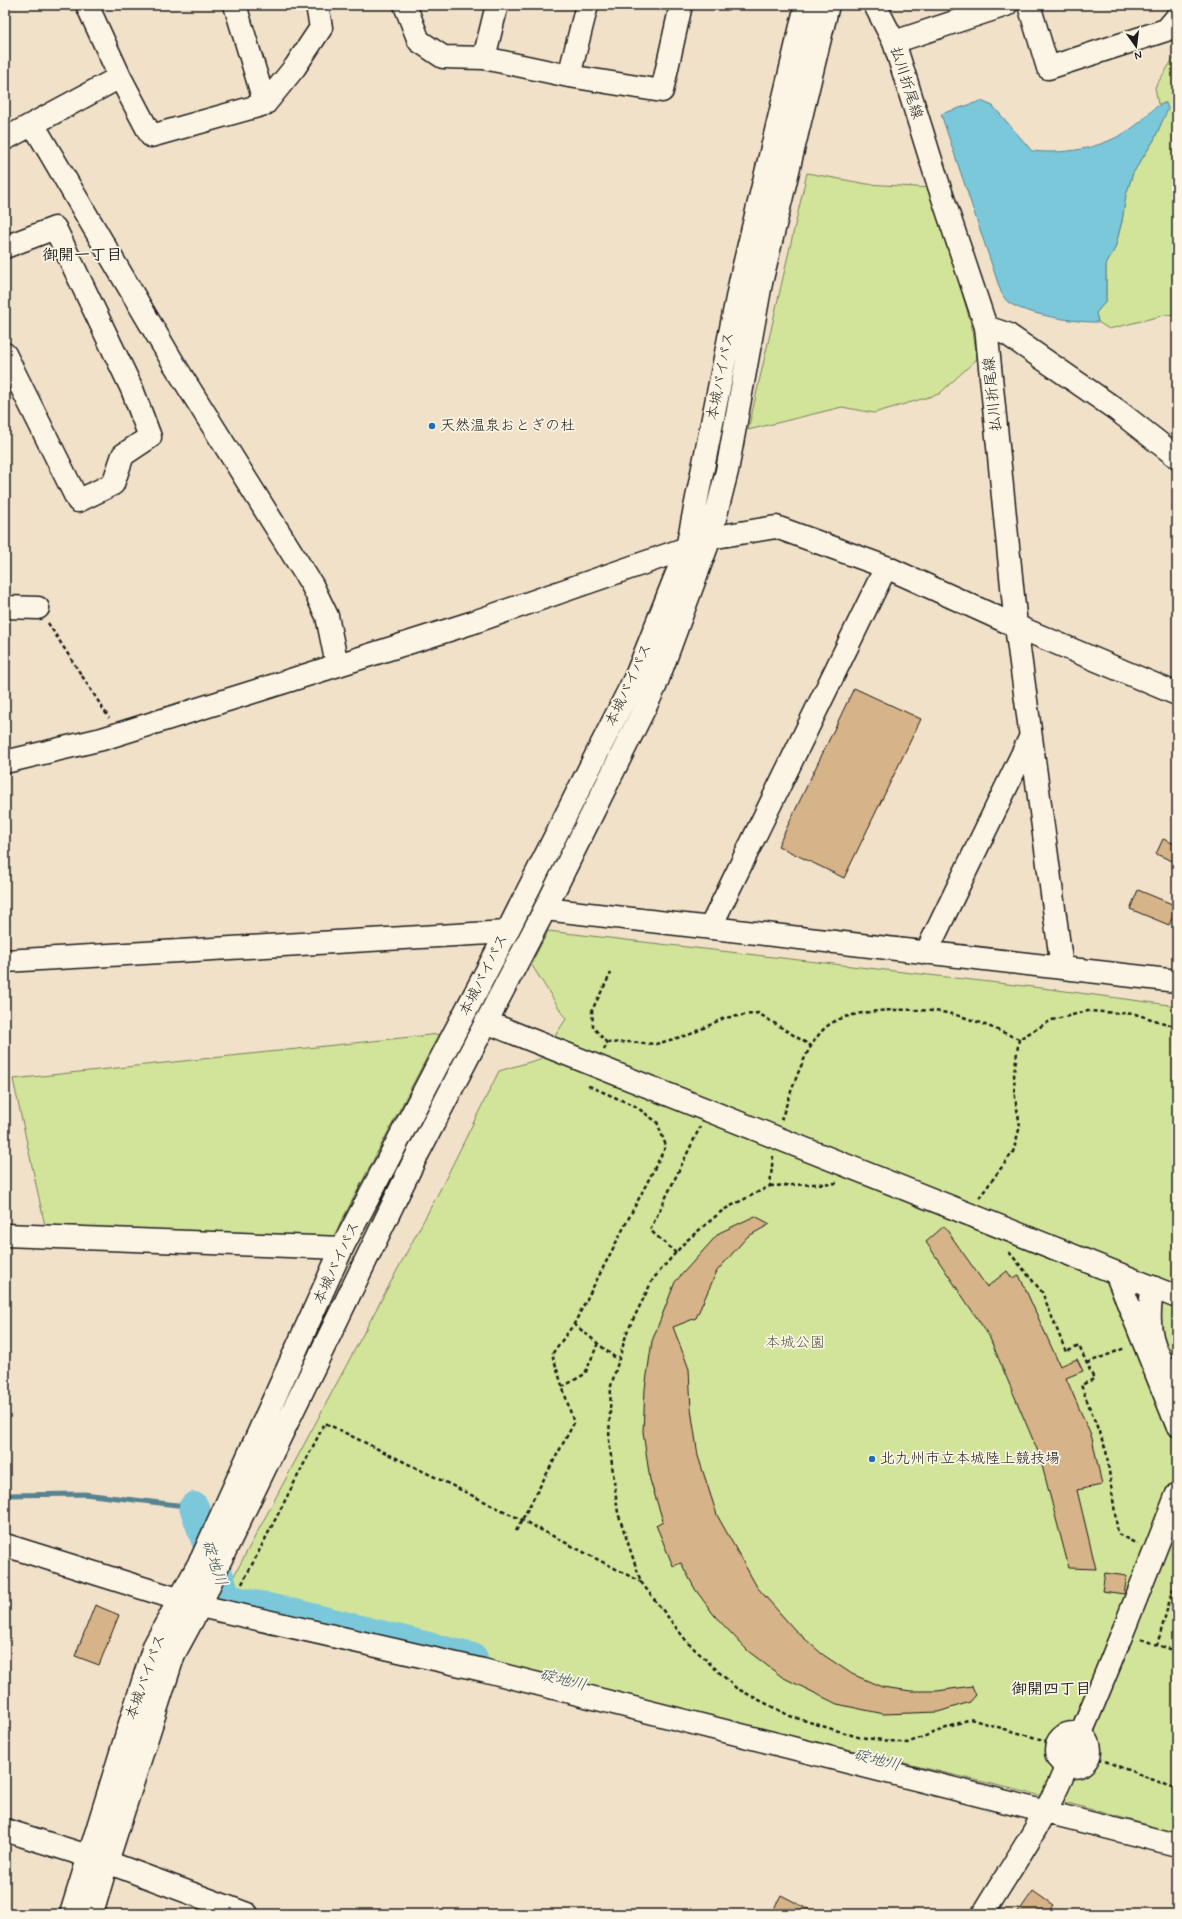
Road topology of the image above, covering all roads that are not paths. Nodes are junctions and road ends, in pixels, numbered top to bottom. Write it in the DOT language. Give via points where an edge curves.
graph roads {
  1 [pos="87,5"];
  2 [pos="235,5"];
  3 [pos="317,5"];
  4 [pos="405,5"];
  5 [pos="497,5"];
  6 [pos="587,5"];
  7 [pos="681,5"];
  8 [pos="806,5"];
  9 [pos="828,5"];
  10 [pos="875,5"];
  11 [pos="1006,5"];
  12 [pos="1029,5"];
  13 [pos="1177,17"];
  14 [pos="894,42"];
  15 [pos="484,58"];
  16 [pos="569,76"];
  17 [pos="120,77"];
  18 [pos="265,104"];
  19 [pos="33,124"];
  20 [pos="5,139"];
  21 [pos="5,247"];
  22 [pos="986,327"];
  23 [pos="5,355"];
  24 [pos="1177,457"];
  25 [pos="710,538"];
  26 [pos="686,548"];
  27 [pos="886,567"];
  28 [pos="5,607"];
  29 [pos="38,608"];
  30 [pos="1016,626"];
  31 [pos="337,665"];
  32 [pos="1177,694"];
  33 [pos="1030,738"];
  34 [pos="5,762"];
  35 [pos="545,908"];
  36 [pos="710,928"];
  37 [pos="507,932"];
  38 [pos="926,953"];
  39 [pos="5,961"];
  40 [pos="1062,968"];
  41 [pos="1177,981"];
  42 [pos="486,1022"];
  43 [pos="5,1236"];
  44 [pos="342,1248"];
  45 [pos="1116,1273"];
  46 [pos="1153,1287"];
  47 [pos="1177,1297"];
  48 [pos="1177,1383"];
  49 [pos="1177,1424"];
  50 [pos="1177,1494"];
  51 [pos="225,1530"];
  52 [pos="5,1546"];
  53 [pos="190,1602"];
  54 [pos="1044,1812"];
  55 [pos="5,1830"];
  56 [pos="1177,1845"];
  57 [pos="97,1859"];
  58 [pos="71,1914"];
  59 [pos="92,1914"];
  60 [pos="248,1914"];
  61 [pos="983,1914"];
  1 -- 17 [label="main road"];
  2 -- 18 [label="main road"];
  3 -- 18 [label="main road" via="321,28 295,67"];
  4 -- 15 [label="main road" via="419,41 443,57"];
  5 -- 15 [label="main road"];
  6 -- 16 [label="main road"];
  7 -- 16 [label="main road" via="662,91"];
  8 -- 26 [label="main road, 本城バイパス" via="741,278"];
  9 -- 25 [label="main road, 本城バイパス" via="761,283 727,471"];
  10 -- 14 [label="main road, 払川折尾線"];
  11 -- 14 [label="main road"];
  12 -- 13 [label="main road" via="1048,68 1166,30"];
  14 -- 22 [label="main road, 払川折尾線"];
  15 -- 16 [label="main road"];
  17 -- 18 [label="main road" via="151,136"];
  17 -- 19 [label="main road"];
  19 -- 20 [label="main road"];
  19 -- 31 [label="main road" via="174,364 312,585 327,616"];
  21 -- 23 [label="main road" via="55,228 132,389 150,437 123,455 113,484 78,501"];
  22 -- 24 [label="main road" via="1007,334 1117,410"];
  22 -- 30 [label="main road, 払川折尾線"];
  25 -- 26 [label="main road"];
  25 -- 27 [label="main road" via="776,527"];
  25 -- 35 [label="main road, 本城バイパス" via="655,687"];
  26 -- 31 [label="main road" via="471,623"];
  26 -- 37 [label="main road, 本城バイパス" via="636,676"];
  27 -- 30 [label="main road"];
  27 -- 36 [label="main road"];
  28 -- 29 [label="main road"];
  30 -- 32 [label="main road"];
  30 -- 33 [label="main road, 払川折尾線"];
  31 -- 34 [label="main road" via="119,733"];
  33 -- 38 [label="main road"];
  33 -- 40 [label="main road, 払川折尾線"];
  35 -- 36 [label="main road"];
  35 -- 42 [label="main road, 本城バイパス"];
  36 -- 38 [label="main road"];
  37 -- 39 [label="main road"];
  37 -- 44 [label="main road, 本城バイパス"];
  38 -- 40 [label="main road"];
  40 -- 41 [label="main road"];
  42 -- 45 [label="main road"];
  42 -- 51 [label="main road, 本城バイパス"];
  43 -- 44 [label="main road"];
  44 -- 51 [label="main road, 本城バイパス"];
  45 -- 46 [label="main road"];
  45 -- 49 [label="main road"];
  46 -- 47 [label="main road"];
  46 -- 48 [label="main road" via="1149,1328 1154,1348 1164,1367"];
  50 -- 54 [label="main road" via="1073,1750"];
  51 -- 53 [label="main road, 本城バイパス"];
  51 -- 53 [label="main road, 本城バイパス" via="202,1558"];
  52 -- 53 [label="main road"];
  53 -- 54 [label="main road" via="483,1670"];
  53 -- 57 [label="main road, 本城バイパス" via="174,1654"];
  54 -- 56 [label="main road"];
  54 -- 61 [label="main road"];
  55 -- 57 [label="main road"];
  57 -- 58 [label="main road, 本城バイパス"];
  57 -- 59 [label="main road, 本城バイパス"];
  57 -- 60 [label="main road"];
}
